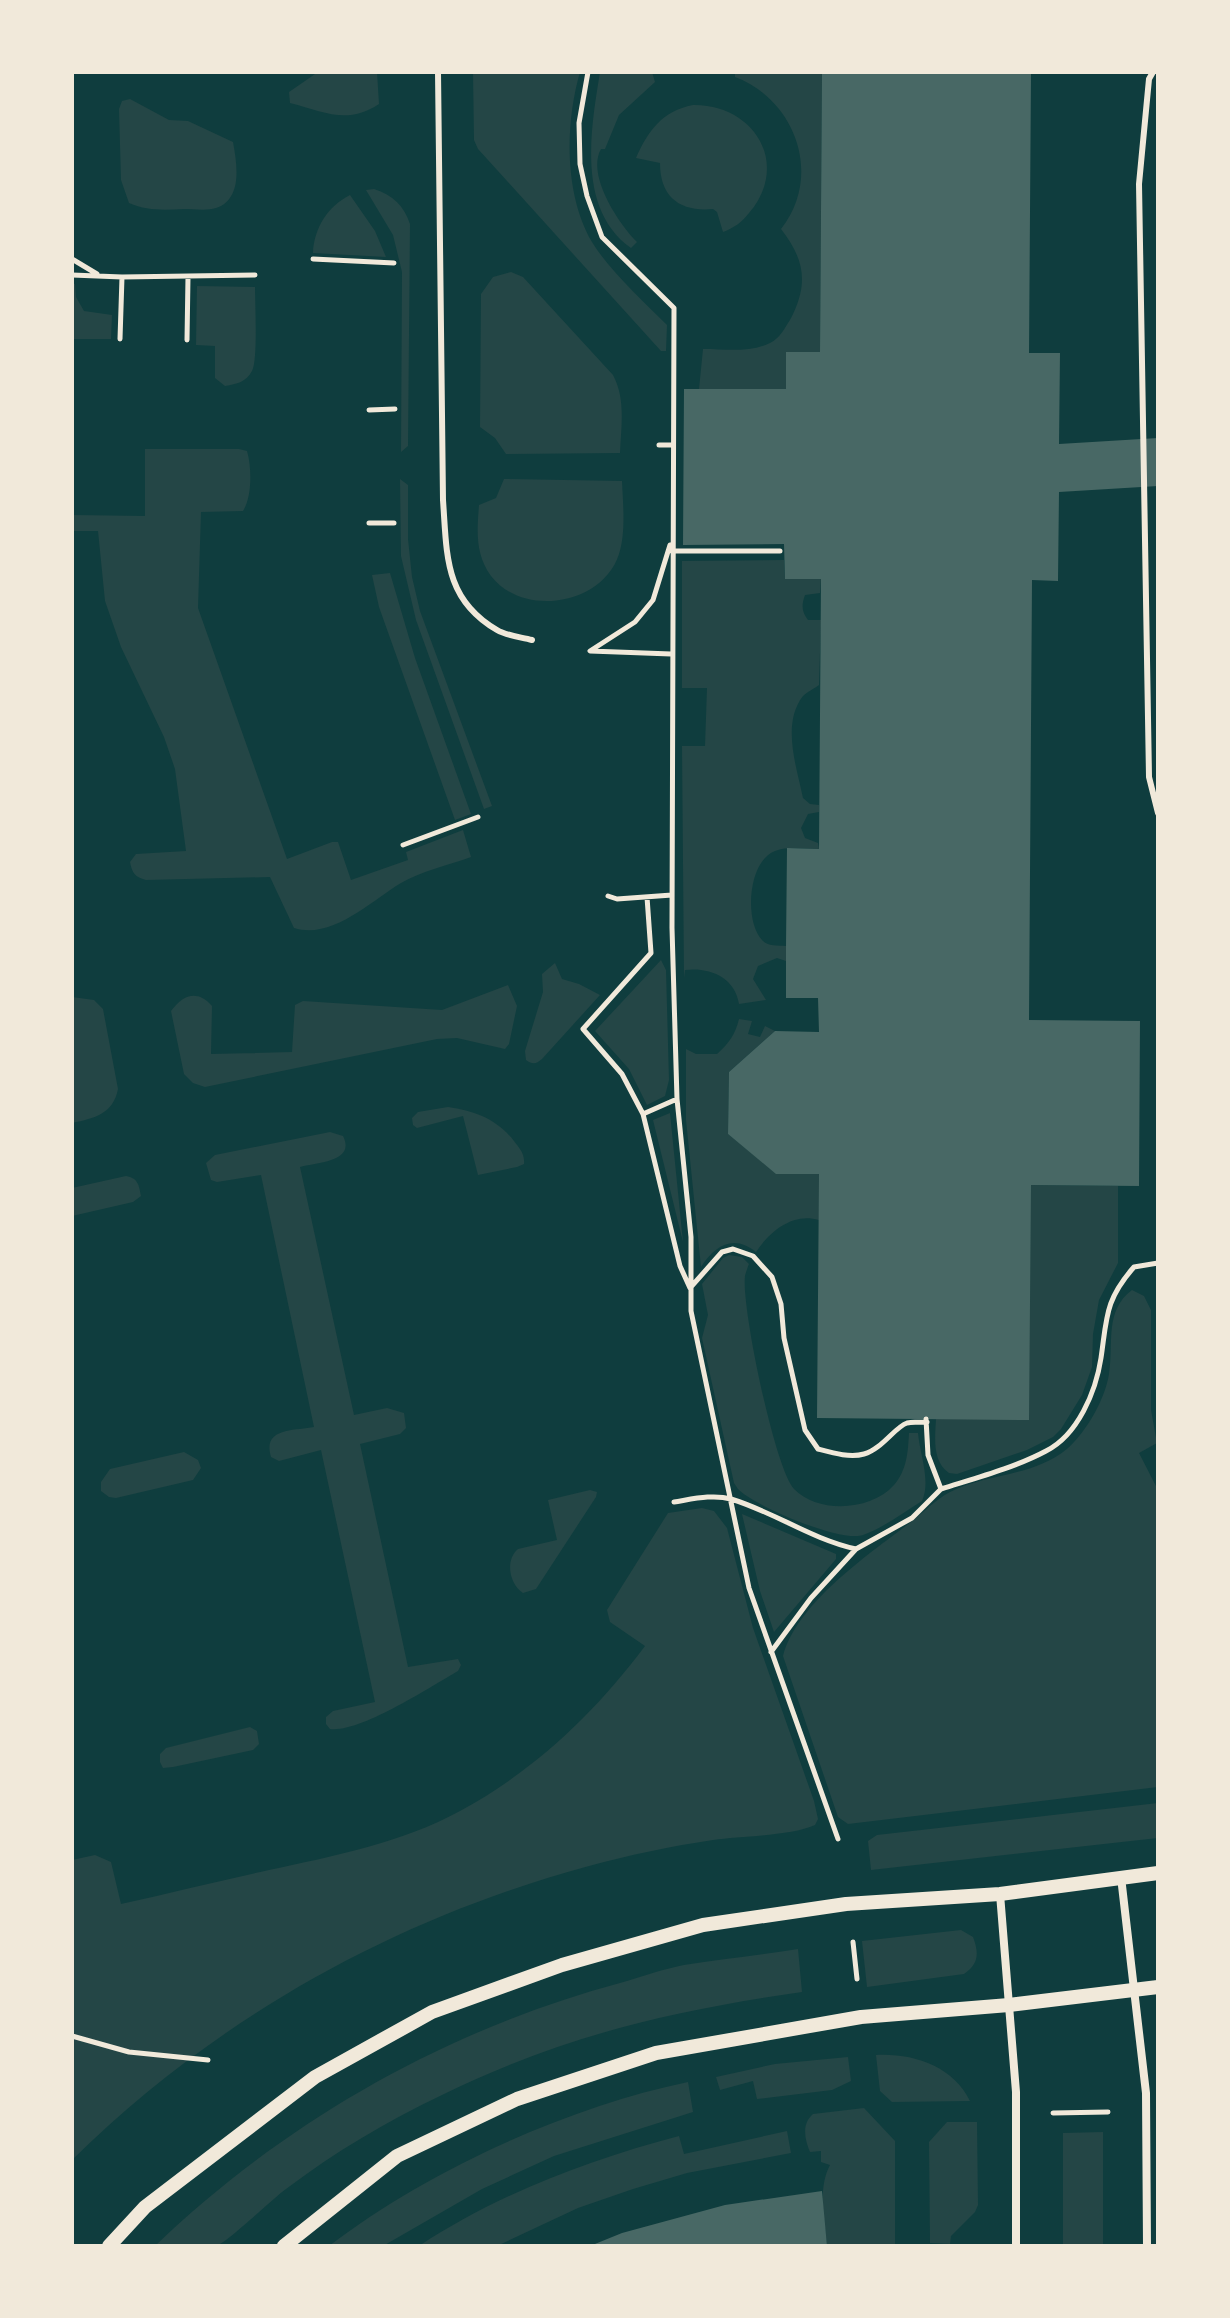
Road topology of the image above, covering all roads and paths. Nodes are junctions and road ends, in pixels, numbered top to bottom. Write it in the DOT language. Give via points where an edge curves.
graph roads {
  1 [pos="438,72"];
  2 [pos="588,72"];
  3 [pos="1153,72"];
  4 [pos="72,259"];
  5 [pos="313,259"];
  6 [pos="394,263"];
  7 [pos="72,275"];
  8 [pos="255,275"];
  9 [pos="101,276"];
  10 [pos="122,277"];
  11 [pos="188,277"];
  12 [pos="120,339"];
  13 [pos="187,340"];
  14 [pos="395,409"];
  15 [pos="369,410"];
  16 [pos="659,445"];
  17 [pos="673,445"];
  18 [pos="369,523"];
  19 [pos="394,523"];
  20 [pos="672,536"];
  21 [pos="672,551"];
  22 [pos="780,551"];
  23 [pos="532,640"];
  24 [pos="671,654"];
  25 [pos="1158,813"];
  26 [pos="478,817"];
  27 [pos="403,845"];
  28 [pos="672,895"];
  29 [pos="608,896"];
  30 [pos="647,897"];
  31 [pos="677,1099"];
  32 [pos="643,1114"];
  33 [pos="1158,1263"];
  34 [pos="690,1288"];
  35 [pos="941,1489"];
  36 [pos="731,1499"];
  37 [pos="674,1502"];
  38 [pos="856,1549"];
  39 [pos="771,1652"];
  40 [pos="838,1839"];
  41 [pos="1158,1873"];
  42 [pos="1121,1877"];
  43 [pos="1000,1894"];
  44 [pos="853,1942"];
  45 [pos="1158,1987"];
  46 [pos="858,1988"];
  47 [pos="1133,1990"];
  48 [pos="1009,2005"];
  49 [pos="72,2036"];
  50 [pos="208,2060"];
  51 [pos="1109,2112"];
  52 [pos="1053,2113"];
  53 [pos="109,2246"];
  54 [pos="284,2246"];
  55 [pos="1016,2246"];
  56 [pos="1147,2246"];
  1 -- 23 [label="lane" via="448,566 465,607 499,632"];
  2 -- 17 [label="path" via="579,123 587,196 602,237 674,308"];
  3 -- 25 [label="lane" via="1139,184 1149,777"];
  4 -- 9 [label="path"];
  5 -- 6 [label="path"];
  7 -- 9 [label="path"];
  8 -- 11 [label="path"];
  9 -- 10 [label="path"];
  10 -- 11 [label="path"];
  10 -- 12 [label="path"];
  11 -- 13 [label="path"];
  14 -- 15 [label="path"];
  16 -- 17 [label="path"];
  17 -- 20 [label="path"];
  18 -- 19 [label="path"];
  20 -- 21 [label="path"];
  20 -- 24 [label="path" via="653,600 635,622 590,651"];
  21 -- 22 [label="path"];
  21 -- 24 [label="path"];
  24 -- 28 [label="path"];
  26 -- 27 [label="path"];
  28 -- 30 [label="path"];
  28 -- 31 [label="path"];
  29 -- 30 [label="path"];
  30 -- 32 [label="path" via="651,953 583,1029 622,1074"];
  31 -- 32 [label="path"];
  31 -- 34 [label="path" via="691,1237"];
  32 -- 34 [label="path"];
  33 -- 35 [label="path" via="1134,1267 1110,1299 1097,1381 1069,1431 1049,1450"];
  34 -- 35 [label="path" via="722,1252 733,1249 753,1256 772,1277 805,1430 818,1449 839,1455 865,1453 900,1427 927,1421 928,1455"];
  34 -- 36 [label="path"];
  35 -- 38 [label="path" via="912,1518"];
  36 -- 37 [label="path"];
  36 -- 38 [label="path" via="820,1539"];
  36 -- 39 [label="path" via="749,1588"];
  38 -- 39 [label="path"];
  39 -- 40 [label="path"];
  41 -- 42 [label="street"];
  42 -- 43 [label="street"];
  42 -- 47 [label="street"];
  43 -- 48 [label="street"];
  43 -- 53 [label="street" via="846,1904 703,1925 562,1965 432,2012 315,2077 145,2207"];
  44 -- 46 [label="path"];
  45 -- 47 [label="street"];
  47 -- 48 [label="street"];
  47 -- 56 [label="street" via="1146,2093"];
  48 -- 54 [label="street" via="861,2017 656,2053 517,2099 397,2156"];
  48 -- 55 [label="street" via="1016,2092"];
  49 -- 50 [label="path" via="129,2052"];
  51 -- 52 [label="path"];
}
